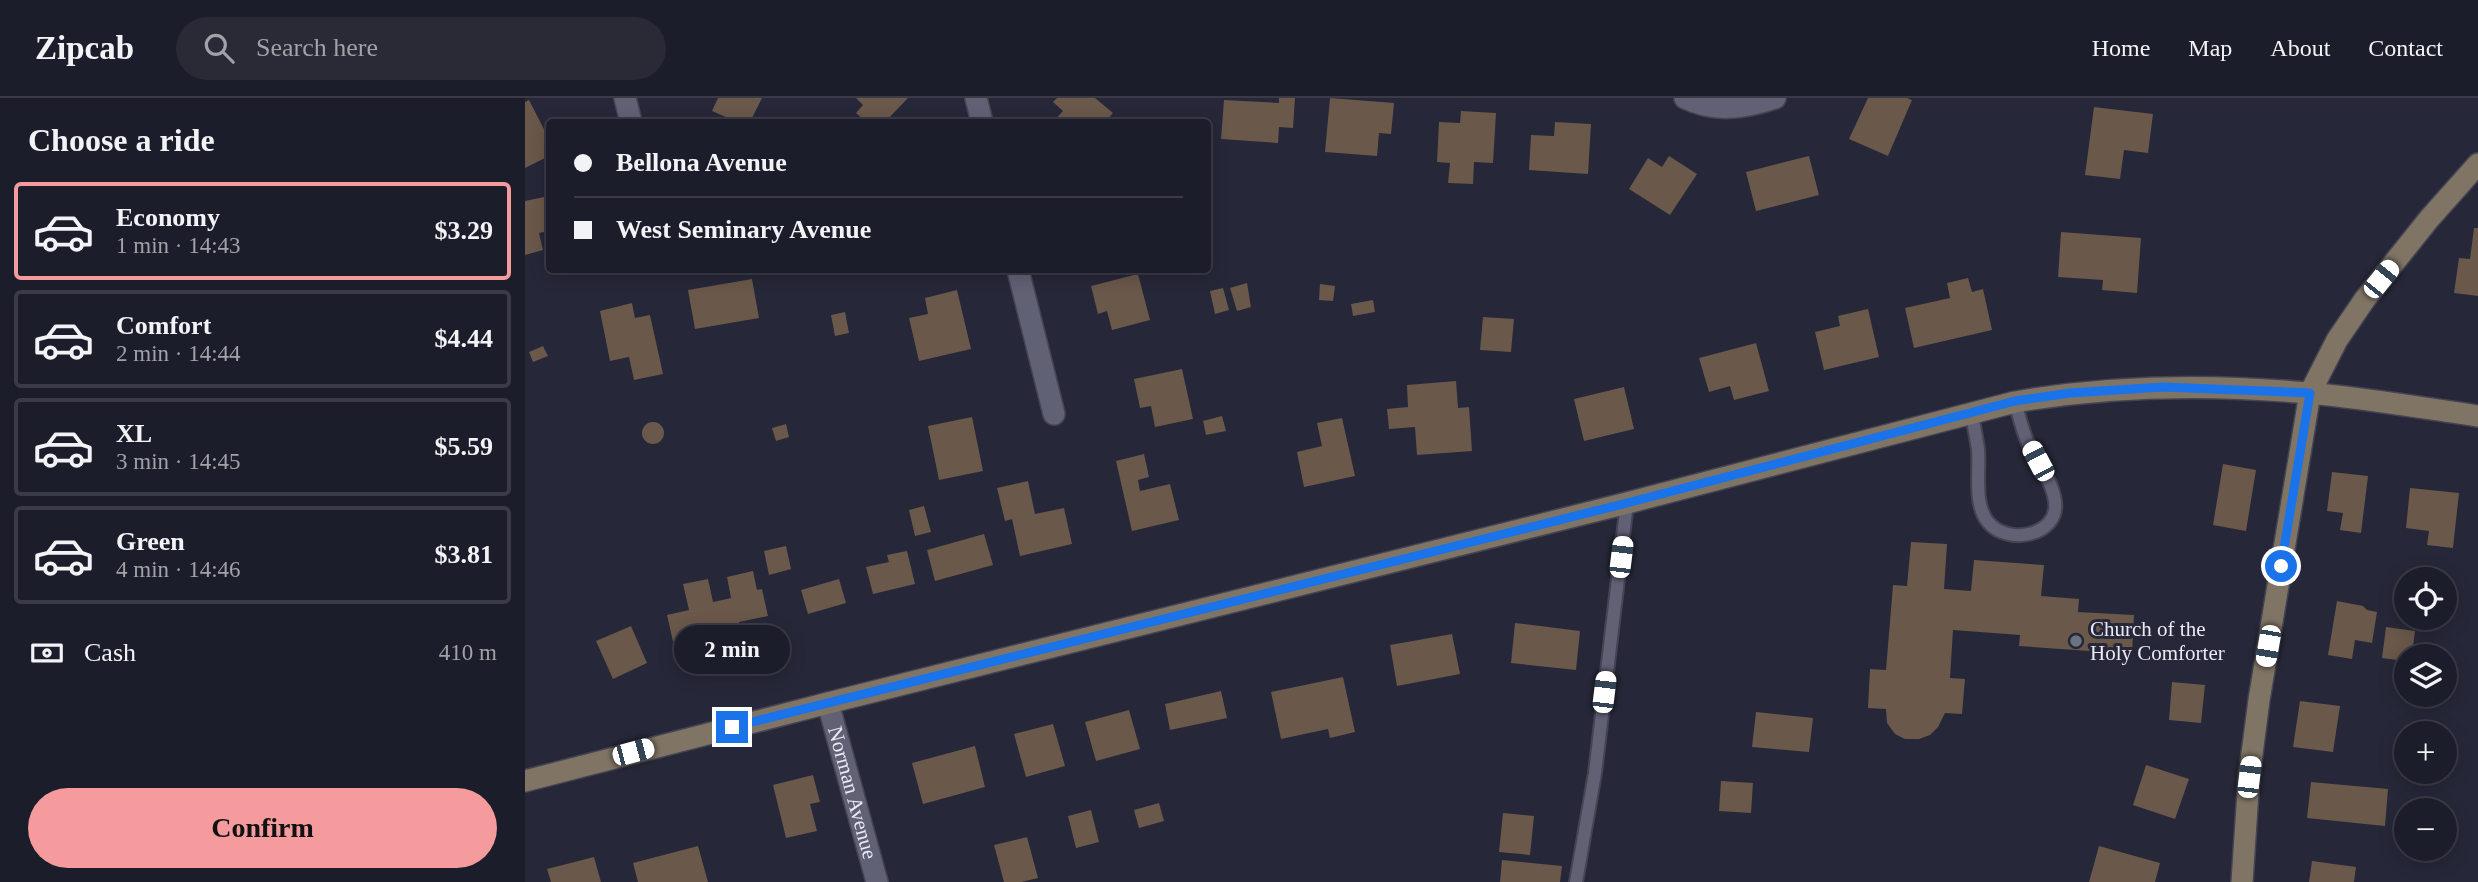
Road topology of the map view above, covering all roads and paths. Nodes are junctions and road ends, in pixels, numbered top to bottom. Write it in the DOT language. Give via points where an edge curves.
graph roads {
  1 [pos="625,98"];
  2 [pos="976,98"];
  3 [pos="1685,98"];
  4 [pos="1775,98"];
  5 [pos="630,119"];
  6 [pos="981,119"];
  7 [pos="2478,164"];
  8 [pos="1019,273"];
  9 [pos="2310,393"];
  10 [pos="2015,401"];
  11 [pos="1972,412"];
  12 [pos="1054,414"];
  13 [pos="2478,416"];
  14 [pos="1627,503"];
  15 [pos="828,703"];
  16 [pos="525,781"];
  17 [pos="877,882"];
  18 [pos="1576,882"];
  19 [pos="2242,882"];
  1 -- 5 [label="street"];
  2 -- 6 [label="street"];
  3 -- 4 [label="street" via="1720,109 1748,107"];
  7 -- 9 [label="main road" via="2365,299"];
  8 -- 12 [label="street"];
  9 -- 10 [label="main road" via="2163,387"];
  9 -- 13 [label="main road"];
  9 -- 19 [label="main road" via="2259,700"];
  10 -- 11 [label="main road"];
  10 -- 11 [label="lane" via="2026,439 2055,502 2055,515 2043,529 2027,536 2005,534 1989,523 1980,506"];
  11 -- 14 [label="main road"];
  14 -- 15 [label="main road"];
  14 -- 18 [label="lane" via="1595,773"];
  15 -- 16 [label="main road"];
  15 -- 17 [label="street, Norman Avenue"];
}
